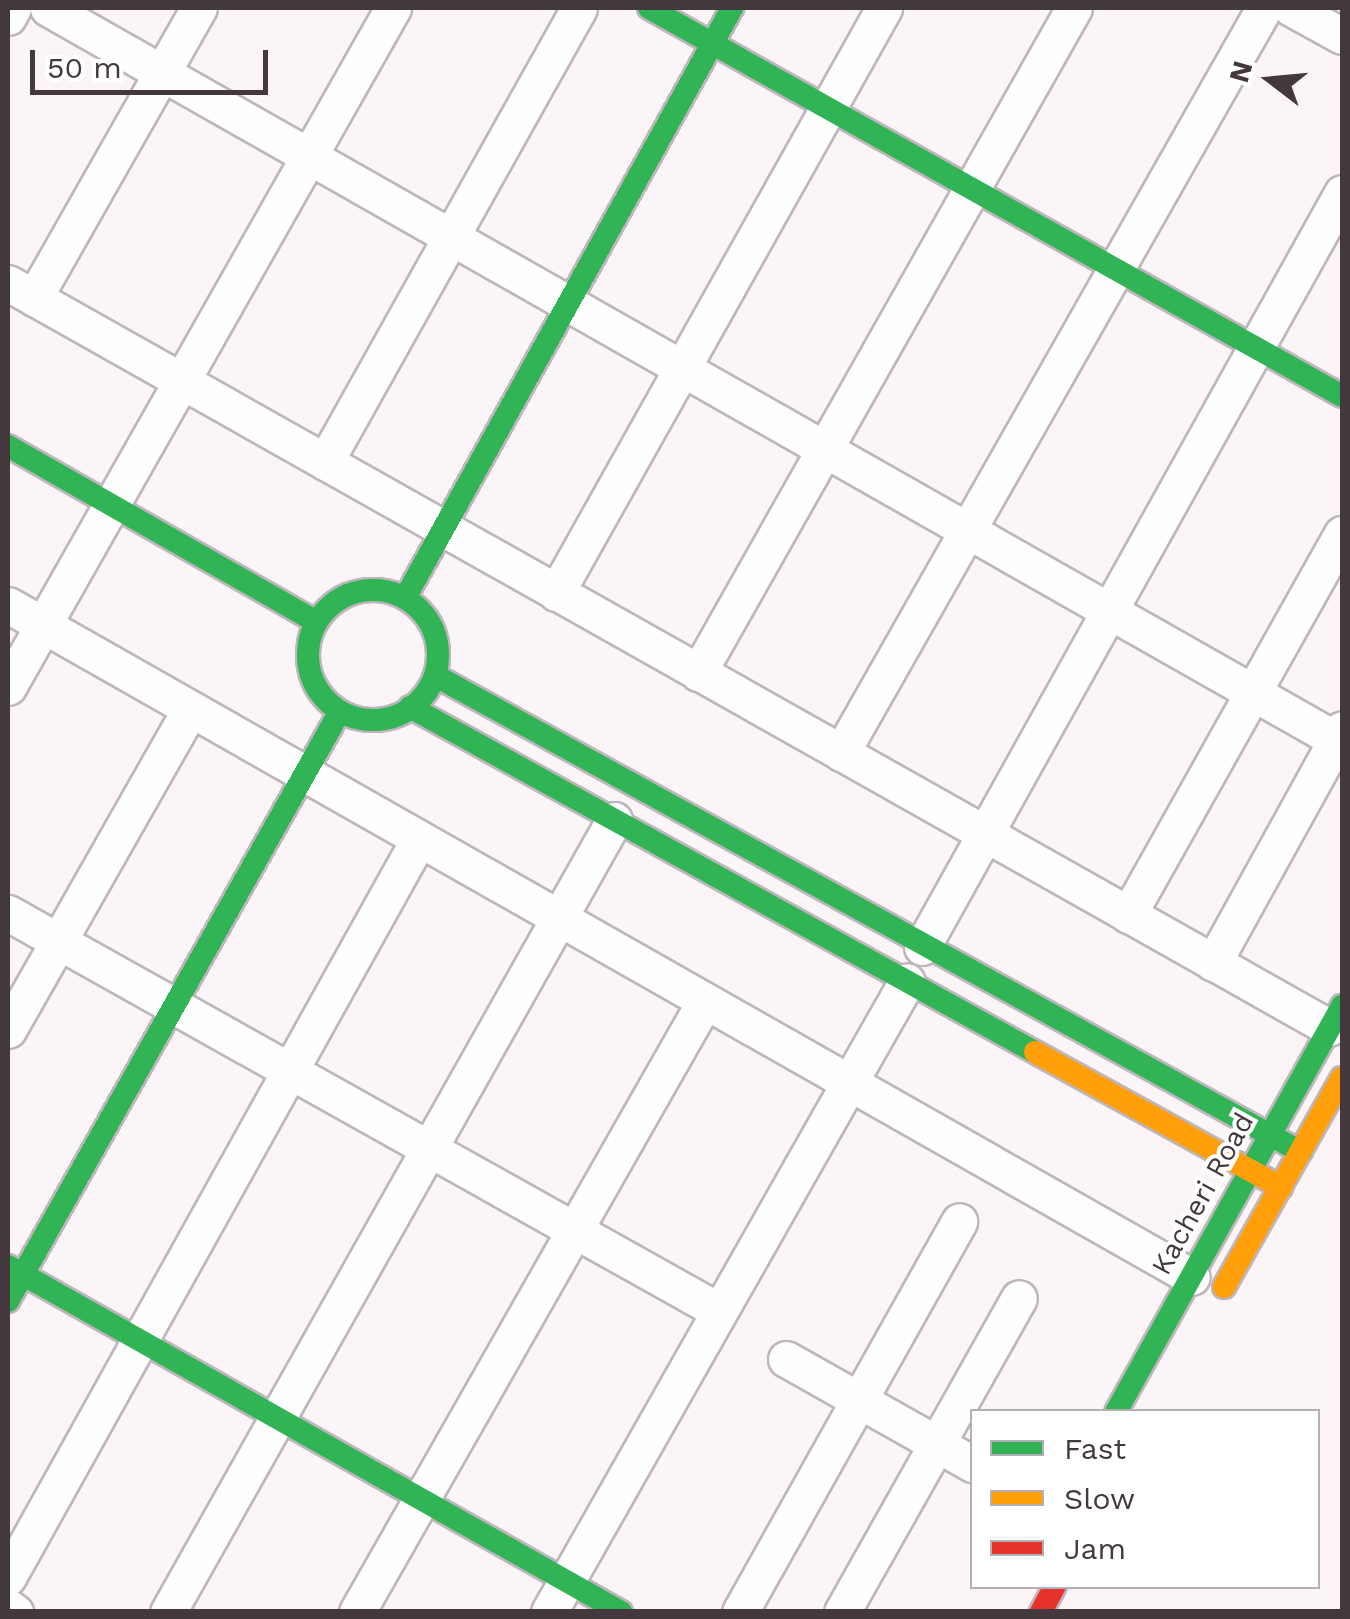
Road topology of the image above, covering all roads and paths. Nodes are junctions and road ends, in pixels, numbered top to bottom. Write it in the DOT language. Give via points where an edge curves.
graph roads {
  1 [pos="13,8"];
  2 [pos="48,8"];
  3 [pos="199,8"];
  4 [pos="393,8"];
  5 [pos="579,8"];
  6 [pos="649,8"];
  7 [pos="732,8"];
  8 [pos="884,8"];
  9 [pos="1074,8"];
  10 [pos="1264,8"];
  11 [pos="1291,8"];
  12 [pos="8,17"];
  13 [pos="1342,36"];
  14 [pos="712,44"];
  15 [pos="162,72"];
  16 [pos="828,108"];
  17 [pos="308,156"];
  18 [pos="972,188"];
  19 [pos="1342,193"];
  20 [pos="451,236"];
  21 [pos="1116,269"];
  22 [pos="20,290"];
  23 [pos="566,302"];
  24 [pos="1256,348"];
  25 [pos="682,368"];
  26 [pos="181,380"];
  27 [pos="1342,396"];
  28 [pos="8,446"];
  29 [pos="825,448"];
  30 [pos="325,462"];
  31 [pos="111,505"];
  32 [pos="444,530"];
  33 [pos="967,530"];
  34 [pos="1342,534"];
  35 [pos="556,593"];
  36 [pos="406,598"];
  37 [pos="8,605"];
  38 [pos="1110,610"];
  39 [pos="316,622"];
  40 [pos="43,625"];
  41 [pos="698,673"];
  42 [pos="436,676"];
  43 [pos="8,687"];
  44 [pos="1254,692"];
  45 [pos="410,707"];
  46 [pos="190,709"];
  47 [pos="338,713"];
  48 [pos="1341,737"];
  49 [pos="840,753"];
  50 [pos="304,774"];
  51 [pos="614,820"];
  52 [pos="984,834"];
  53 [pos="419,839"];
  54 [pos="8,913"];
  55 [pos="1128,916"];
  56 [pos="558,918"];
  57 [pos="58,940"];
  58 [pos="922,947"];
  59 [pos="1213,963"];
  60 [pos="907,981"];
  61 [pos="705,1001"];
  62 [pos="172,1002"];
  63 [pos="1336,1017"];
  64 [pos="8,1030"];
  65 [pos="290,1069"];
  66 [pos="1342,1078"];
  67 [pos="849,1082"];
  68 [pos="1270,1135"];
  69 [pos="429,1148"];
  70 [pos="1301,1152"];
  71 [pos="1249,1170"];
  72 [pos="1281,1187"];
  73 [pos="959,1221"];
  74 [pos="575,1230"];
  75 [pos="15,1271"];
  76 [pos="1192,1277"];
  77 [pos="1019,1298"];
  78 [pos="8,1301"];
  79 [pos="1212,1308"];
  80 [pos="719,1311"];
  81 [pos="140,1340"];
  82 [pos="786,1359"];
  83 [pos="859,1401"];
  84 [pos="1118,1409"];
  85 [pos="278,1415"];
  86 [pos="937,1447"];
  87 [pos="970,1463"];
  88 [pos="422,1498"];
  89 [pos="8,1577"];
  90 [pos="566,1580"];
  91 [pos="1053,1589"];
  92 [pos="8,1607"];
  93 [pos="15,1612"];
  94 [pos="168,1612"];
  95 [pos="357,1612"];
  96 [pos="548,1612"];
  97 [pos="620,1612"];
  98 [pos="740,1612"];
  99 [pos="842,1612"];
  100 [pos="1041,1612"];
  1 -- 12 [label="street"];
  2 -- 15 [label="street"];
  3 -- 15 [label="street"];
  4 -- 17 [label="street"];
  5 -- 20 [label="street"];
  6 -- 14 [label="street"];
  7 -- 14 [label="street"];
  8 -- 16 [label="street"];
  9 -- 18 [label="street"];
  10 -- 21 [label="street"];
  11 -- 13 [label="street"];
  14 -- 16 [label="street"];
  14 -- 23 [label="street"];
  15 -- 17 [label="street"];
  15 -- 22 [label="street"];
  16 -- 18 [label="street"];
  16 -- 25 [label="street"];
  17 -- 20 [label="street"];
  17 -- 26 [label="street"];
  18 -- 21 [label="street"];
  18 -- 29 [label="street"];
  19 -- 24 [label="street"];
  20 -- 23 [label="street"];
  20 -- 30 [label="street"];
  21 -- 24 [label="street"];
  21 -- 33 [label="street"];
  22 -- 26 [label="street"];
  23 -- 25 [label="street"];
  23 -- 32 [label="street"];
  24 -- 27 [label="street"];
  24 -- 38 [label="street"];
  25 -- 29 [label="street"];
  25 -- 35 [label="street"];
  26 -- 30 [label="street"];
  26 -- 31 [label="street"];
  28 -- 31 [label="street"];
  29 -- 33 [label="street"];
  29 -- 41 [label="street"];
  30 -- 32 [label="street"];
  31 -- 39 [label="street"];
  31 -- 40 [label="street"];
  32 -- 35 [label="street"];
  32 -- 36 [label="street"];
  33 -- 38 [label="street"];
  33 -- 49 [label="street"];
  34 -- 44 [label="street"];
  35 -- 41 [label="street"];
  36 -- 39 [label="street" via="370,589 348,594"];
  36 -- 42 [label="street" via="428,619 437,640"];
  37 -- 40 [label="street"];
  38 -- 44 [label="street"];
  38 -- 52 [label="street"];
  39 -- 47 [label="street" via="307,662 313,682"];
  40 -- 43 [label="street"];
  40 -- 46 [label="street"];
  41 -- 49 [label="street"];
  42 -- 45 [label="street"];
  42 -- 58 [label="street"];
  44 -- 48 [label="street"];
  44 -- 55 [label="street"];
  45 -- 47 [label="street" via="380,720"];
  45 -- 51 [label="street"];
  46 -- 50 [label="street"];
  46 -- 57 [label="street"];
  47 -- 50 [label="street"];
  48 -- 59 [label="street"];
  49 -- 52 [label="street"];
  50 -- 53 [label="street"];
  50 -- 62 [label="street"];
  51 -- 56 [label="street"];
  51 -- 60 [label="street"];
  52 -- 55 [label="street"];
  52 -- 58 [label="street"];
  53 -- 56 [label="street"];
  53 -- 65 [label="street"];
  54 -- 57 [label="street"];
  55 -- 59 [label="street"];
  56 -- 61 [label="street"];
  56 -- 69 [label="street"];
  57 -- 62 [label="street"];
  57 -- 64 [label="street"];
  58 -- 68 [label="street"];
  59 -- 63 [label="street"];
  60 -- 67 [label="street"];
  60 -- 71 [label="street"];
  61 -- 67 [label="street"];
  61 -- 74 [label="street"];
  62 -- 65 [label="street"];
  62 -- 75 [label="street"];
  63 -- 68 [label="street, Kacheri Road"];
  65 -- 69 [label="street"];
  65 -- 81 [label="street"];
  66 -- 70 [label="street"];
  67 -- 76 [label="street"];
  67 -- 80 [label="street"];
  68 -- 70 [label="street"];
  68 -- 71 [label="street, Kacheri Road"];
  69 -- 74 [label="street"];
  69 -- 85 [label="street"];
  70 -- 72 [label="street"];
  71 -- 72 [label="street"];
  71 -- 76 [label="street, Kacheri Road"];
  72 -- 79 [label="street"];
  73 -- 83 [label="street"];
  74 -- 80 [label="street"];
  74 -- 88 [label="street"];
  75 -- 78 [label="street"];
  75 -- 81 [label="street"];
  76 -- 84 [label="street, Kacheri Road"];
  77 -- 86 [label="street"];
  80 -- 90 [label="street"];
  81 -- 85 [label="street"];
  81 -- 89 [label="street"];
  82 -- 83 [label="street"];
  83 -- 86 [label="street"];
  83 -- 98 [label="street"];
  85 -- 88 [label="street"];
  85 -- 94 [label="street"];
  86 -- 87 [label="street"];
  86 -- 99 [label="street"];
  88 -- 90 [label="street"];
  88 -- 95 [label="street"];
  90 -- 96 [label="street"];
  90 -- 97 [label="street"];
  91 -- 100 [label="street"];
  92 -- 93 [label="street"];
}
